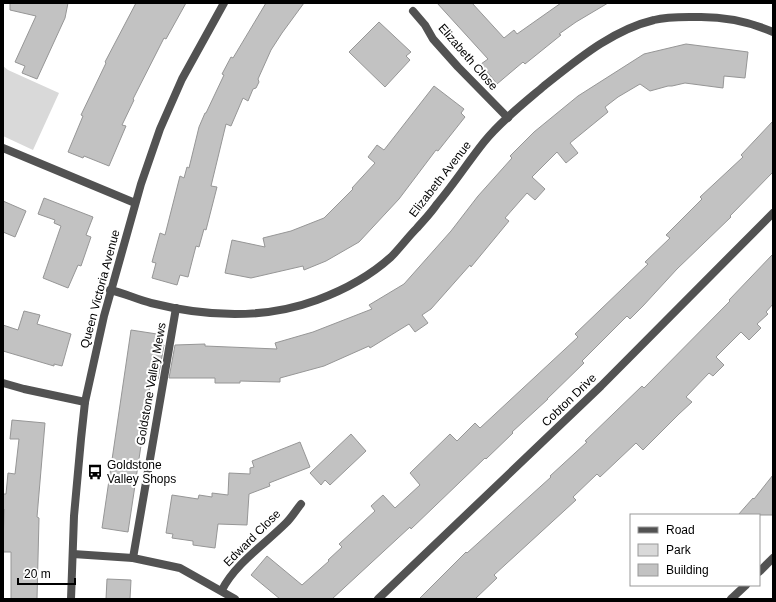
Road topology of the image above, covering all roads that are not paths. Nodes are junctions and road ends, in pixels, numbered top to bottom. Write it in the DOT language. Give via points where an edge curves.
graph roads {
  1 [pos="224,3"];
  2 [pos="413,11"];
  3 [pos="773,32"];
  4 [pos="508,118"];
  5 [pos="3,148"];
  6 [pos="135,203"];
  7 [pos="773,213"];
  8 [pos="110,290"];
  9 [pos="176,308"];
  10 [pos="3,383"];
  11 [pos="85,402"];
  12 [pos="301,504"];
  13 [pos="73,554"];
  14 [pos="133,558"];
  15 [pos="773,558"];
  16 [pos="760,571"];
  17 [pos="745,586"];
  18 [pos="222,590"];
  19 [pos="71,599"];
  20 [pos="235,599"];
  21 [pos="378,599"];
  22 [pos="731,599"];
  1 -- 6 [label="street, Queen Victoria Avenue" via="176,92"];
  2 -- 4 [label="street, Elizabeth Close" via="433,39"];
  3 -- 4 [label="street, Elizabeth Avenue" via="752,24 722,18 686,17 653,20 611,38 586,53"];
  4 -- 9 [label="street, Elizabeth Avenue" via="485,140 437,205 391,256 355,283 315,301 273,312 227,315"];
  5 -- 6 [label="street"];
  6 -- 8 [label="street, Queen Victoria Avenue"];
  7 -- 21 [label="street, Cobton Drive" via="601,386"];
  8 -- 9 [label="street, Elizabeth Avenue"];
  8 -- 11 [label="street, Queen Victoria Avenue"];
  9 -- 14 [label="street, Goldstone Valley Mews"];
  10 -- 11 [label="street" via="24,390"];
  11 -- 13 [label="street, Queen Victoria Avenue"];
  12 -- 18 [label="street, Edward Close" via="287,522 236,570"];
  13 -- 14 [label="street"];
  13 -- 19 [label="street, Queen Victoria Avenue"];
  14 -- 18 [label="street" via="180,568"];
  15 -- 16 [label="street"];
  17 -- 22 [label="street"];
  18 -- 20 [label="street"];
}
